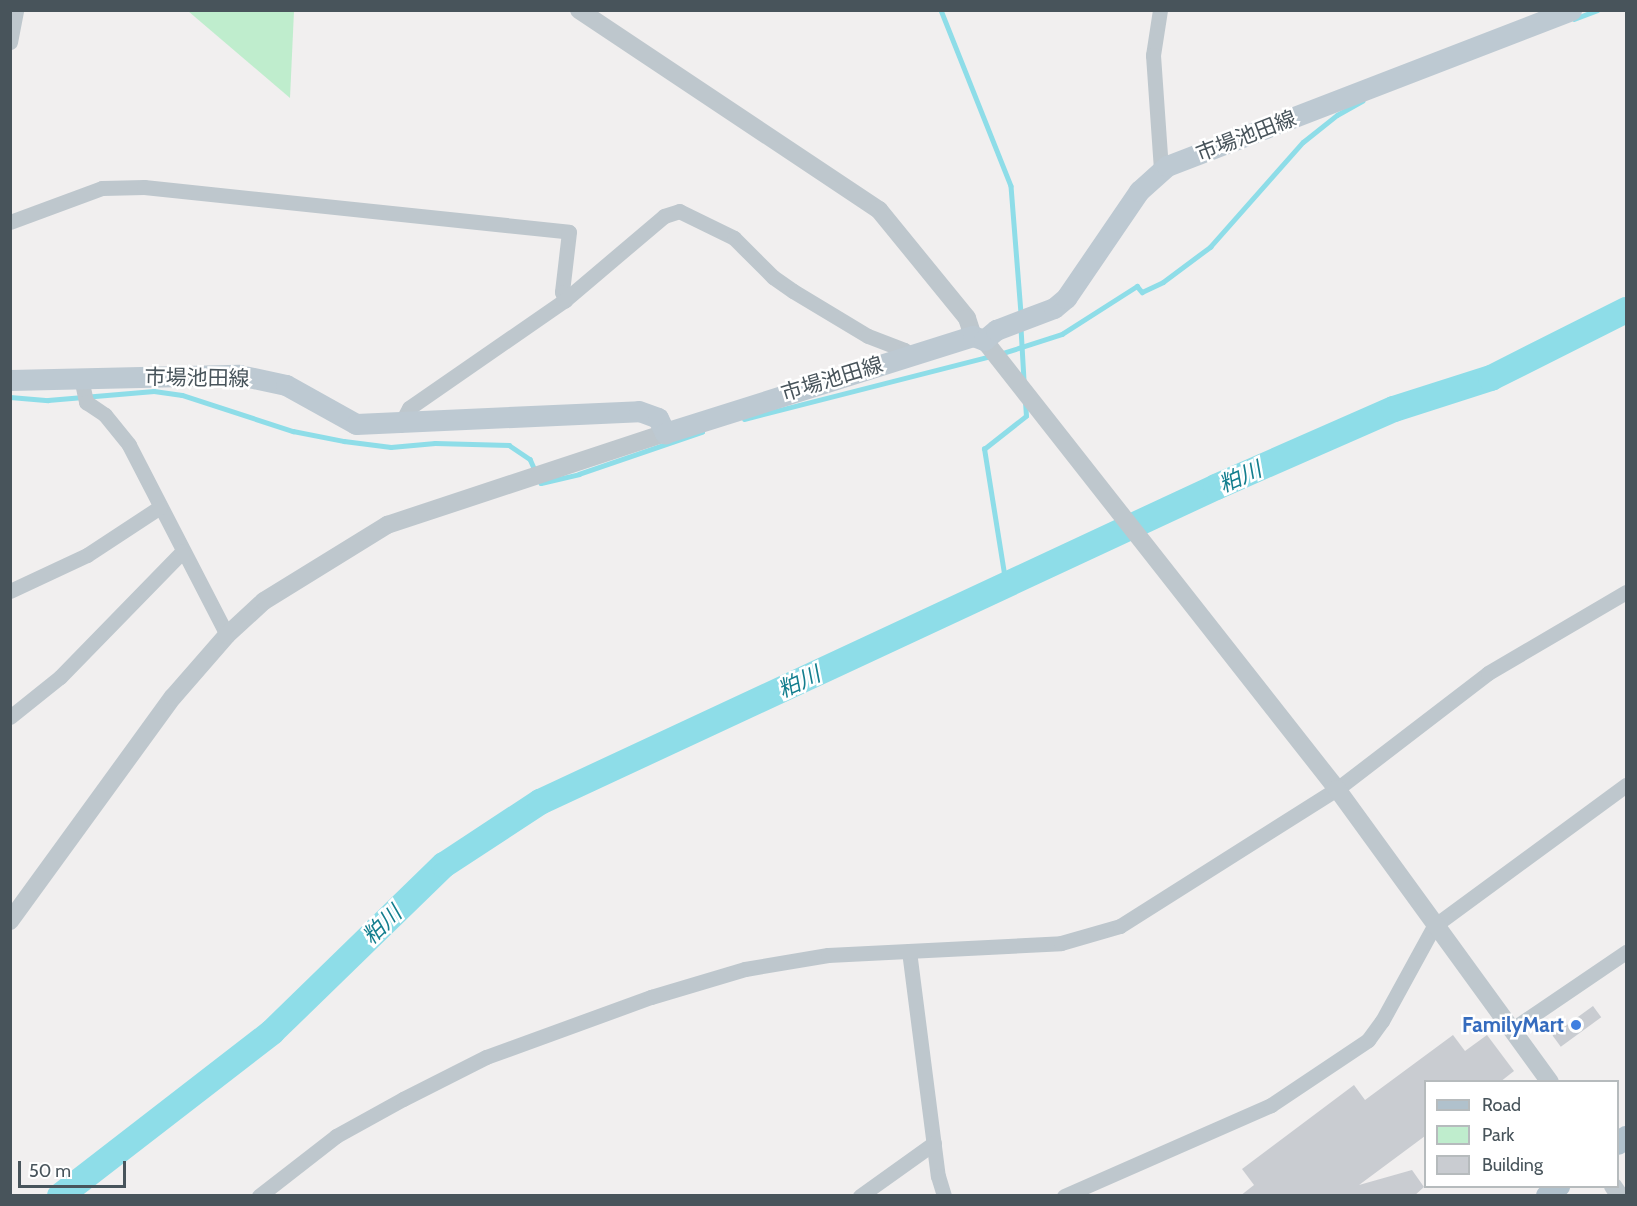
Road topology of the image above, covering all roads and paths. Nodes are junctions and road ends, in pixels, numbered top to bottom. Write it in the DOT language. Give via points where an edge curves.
graph roads {
  1 [pos="16,10"];
  2 [pos="579,10"];
  3 [pos="1160,10"];
  4 [pos="1571,10"];
  5 [pos="10,42"];
  6 [pos="1161,170"];
  7 [pos="10,222"];
  8 [pos="565,300"];
  9 [pos="979,338"];
  10 [pos="909,356"];
  11 [pos="81,378"];
  12 [pos="10,380"];
  13 [pos="400,424"];
  14 [pos="665,433"];
  15 [pos="160,507"];
  16 [pos="183,551"];
  17 [pos="10,591"];
  18 [pos="1626,592"];
  19 [pos="226,635"];
  20 [pos="10,717"];
  21 [pos="1332,782"];
  22 [pos="1626,785"];
  23 [pos="10,921"];
  24 [pos="1434,926"];
  25 [pos="909,951"];
  26 [pos="1626,952"];
  27 [pos="1514,1028"];
  28 [pos="1549,1080"];
  29 [pos="934,1143"];
  30 [pos="259,1196"];
  31 [pos="860,1196"];
  32 [pos="944,1196"];
  33 [pos="1064,1196"];
  1 -- 5 [label="street"];
  2 -- 9 [label="street" via="879,210"];
  3 -- 6 [label="street" via="1154,55"];
  4 -- 6 [label="main road, 市場池田線"];
  6 -- 9 [label="main road, 市場池田線" via="1138,191 1066,298 1054,308"];
  7 -- 8 [label="street" via="102,188 144,187 569,232 562,292"];
  8 -- 10 [label="street" via="664,216 679,211 735,238 773,278 868,336 904,350"];
  8 -- 13 [label="street" via="409,408"];
  9 -- 10 [label="main road, 市場池田線"];
  9 -- 21 [label="street" via="1006,365"];
  10 -- 14 [label="main road, 市場池田線"];
  11 -- 12 [label="main road, 市場池田線"];
  11 -- 13 [label="main road, 市場池田線" via="239,375 286,385 356,424"];
  11 -- 15 [label="street" via="86,402 105,415 129,445"];
  13 -- 14 [label="main road, 市場池田線" via="639,411 658,418"];
  14 -- 19 [label="street" via="387,525 264,601"];
  15 -- 16 [label="street"];
  15 -- 17 [label="street" via="87,555"];
  16 -- 19 [label="street"];
  16 -- 20 [label="street" via="60,677"];
  18 -- 21 [label="street" via="1488,673"];
  19 -- 23 [label="street" via="173,697"];
  21 -- 24 [label="street"];
  21 -- 25 [label="street" via="1120,926 1061,943"];
  22 -- 24 [label="street"];
  24 -- 27 [label="street"];
  24 -- 33 [label="street" via="1382,1022 1368,1040 1271,1105"];
  25 -- 29 [label="street"];
  25 -- 30 [label="street" via="828,955 745,969 593,1016 486,1057 403,1099 336,1136"];
  26 -- 27 [label="street"];
  27 -- 28 [label="street"];
  29 -- 31 [label="street"];
  29 -- 32 [label="street"];
}
